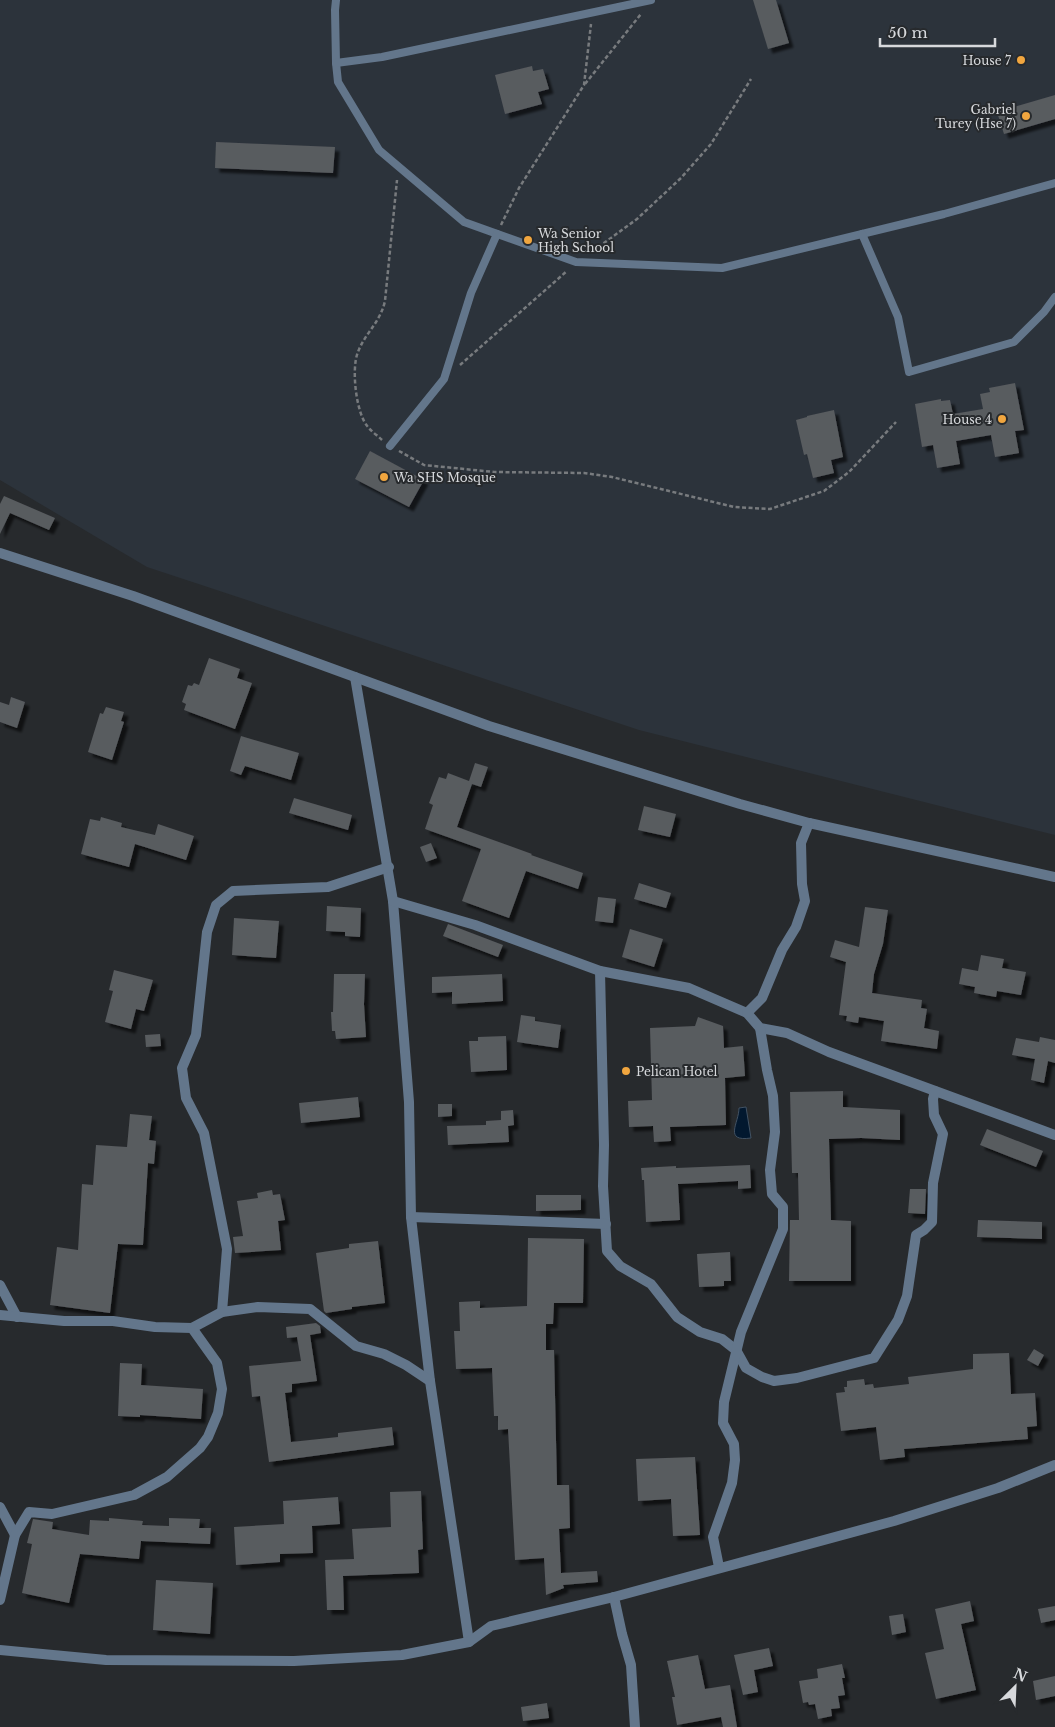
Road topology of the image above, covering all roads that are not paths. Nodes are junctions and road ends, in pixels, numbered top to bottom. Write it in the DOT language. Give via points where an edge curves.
graph roads {
  1 [pos="336,0"];
  2 [pos="652,0"];
  3 [pos="336,63"];
  4 [pos="1055,183"];
  5 [pos="497,234"];
  6 [pos="862,234"];
  7 [pos="1055,297"];
  8 [pos="390,446"];
  9 [pos="0,553"];
  10 [pos="355,677"];
  11 [pos="809,823"];
  12 [pos="389,867"];
  13 [pos="1055,877"];
  14 [pos="393,900"];
  15 [pos="600,971"];
  16 [pos="747,1013"];
  17 [pos="760,1028"];
  18 [pos="936,1091"];
  19 [pos="1055,1135"];
  20 [pos="411,1218"];
  21 [pos="606,1224"];
  22 [pos="0,1285"];
  23 [pos="222,1312"];
  24 [pos="0,1315"];
  25 [pos="17,1317"];
  26 [pos="192,1328"];
  27 [pos="736,1350"];
  28 [pos="430,1381"];
  29 [pos="1055,1466"];
  30 [pos="0,1507"];
  31 [pos="16,1535"];
  32 [pos="719,1567"];
  33 [pos="614,1597"];
  34 [pos="0,1600"];
  35 [pos="469,1642"];
  36 [pos="0,1650"];
  37 [pos="635,1727"];
  1 -- 3 [label="lane"];
  2 -- 3 [label="lane" via="382,57"];
  3 -- 5 [label="lane" via="338,82 379,150 464,222"];
  4 -- 6 [label="lane"];
  5 -- 6 [label="lane" via="576,262 722,268"];
  5 -- 8 [label="lane" via="471,292 444,379"];
  6 -- 7 [label="lane" via="898,317 909,372 1014,342"];
  9 -- 10 [label="street" via="133,596"];
  10 -- 11 [label="street" via="490,726"];
  10 -- 12 [label="street"];
  11 -- 13 [label="street"];
  11 -- 16 [label="street" via="801,843 805,901 762,998"];
  12 -- 14 [label="street"];
  12 -- 23 [label="street" via="328,887 233,890 216,905 207,932 196,1035 182,1068 186,1098 204,1133 227,1249"];
  14 -- 15 [label="street" via="475,925"];
  14 -- 20 [label="street" via="409,1102"];
  15 -- 16 [label="street" via="689,988"];
  15 -- 21 [label="street"];
  16 -- 17 [label="street"];
  17 -- 18 [label="street" via="787,1033"];
  17 -- 27 [label="street" via="773,1096 776,1132 770,1170 772,1194 782,1207 783,1229"];
  18 -- 19 [label="street"];
  18 -- 27 [label="street" via="934,1114 943,1134 933,1183 932,1222 916,1235 907,1296 898,1320 874,1358 774,1381 746,1368"];
  20 -- 21 [label="street"];
  20 -- 28 [label="street"];
  21 -- 27 [label="street" via="607,1251 620,1266 651,1284 677,1317 700,1332 722,1339"];
  22 -- 25 [label="street"];
  23 -- 26 [label="street"];
  23 -- 28 [label="street" via="258,1307 310,1309 356,1346 384,1354"];
  24 -- 25 [label="street"];
  25 -- 26 [label="street"];
  26 -- 31 [label="street" via="217,1363 222,1389 218,1413 200,1448 167,1477 134,1495 52,1514 29,1512"];
  27 -- 32 [label="street" via="724,1402 723,1423 734,1444 735,1460 732,1484 713,1537"];
  28 -- 35 [label="street"];
  29 -- 32 [label="street" via="894,1521"];
  30 -- 31 [label="street"];
  31 -- 34 [label="street"];
  32 -- 33 [label="street"];
  33 -- 35 [label="street" via="490,1626"];
  33 -- 37 [label="street" via="631,1665"];
  35 -- 36 [label="street" via="402,1654 294,1661 106,1660"];
}
